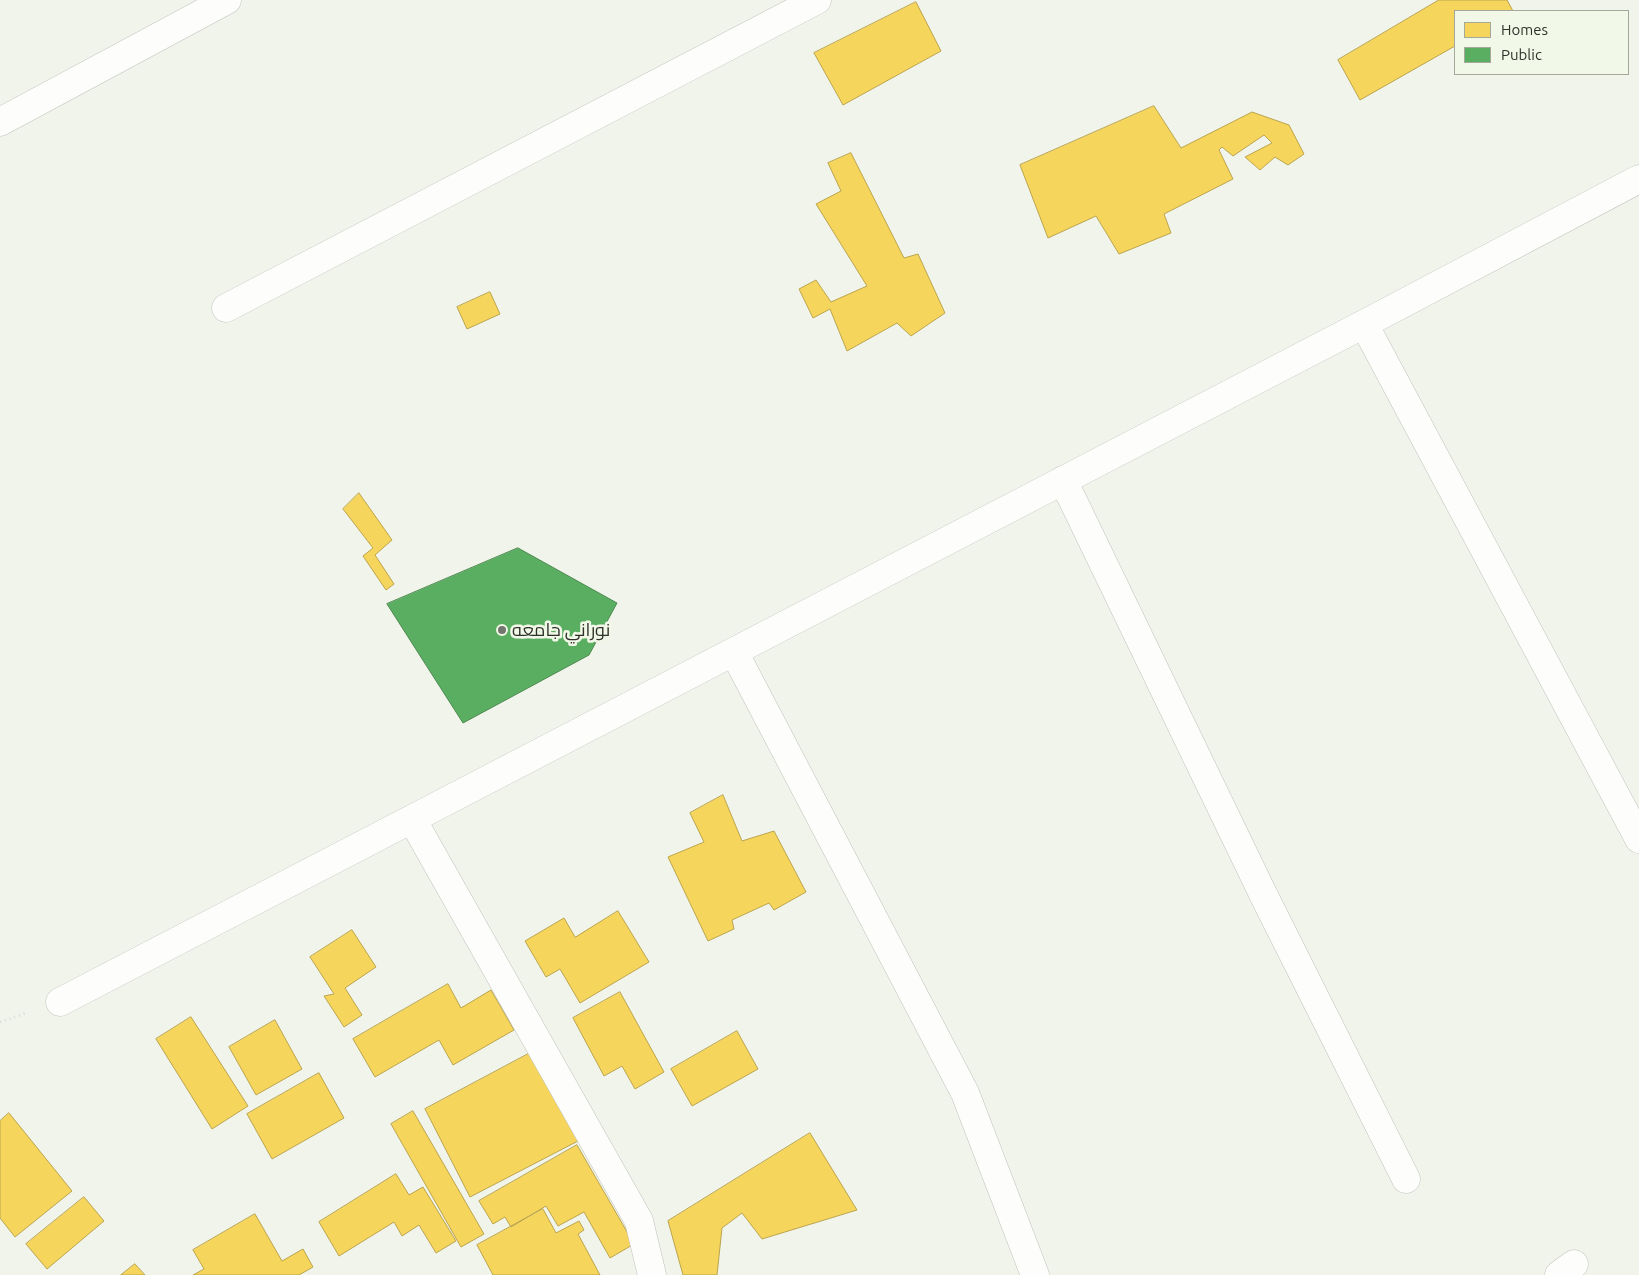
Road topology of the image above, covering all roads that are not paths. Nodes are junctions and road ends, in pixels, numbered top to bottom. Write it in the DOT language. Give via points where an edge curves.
graph roads {
  1 [pos="227,0"];
  2 [pos="818,0"];
  3 [pos="0,122"];
  4 [pos="1639,178"];
  5 [pos="226,308"];
  6 [pos="1364,324"];
  7 [pos="1063,480"];
  8 [pos="734,652"];
  9 [pos="412,819"];
  10 [pos="1639,839"];
  11 [pos="60,1002"];
  12 [pos="1406,1179"];
  13 [pos="652,1275"];
  14 [pos="1035,1275"];
  1 -- 3 [label="street"];
  2 -- 5 [label="street"];
  4 -- 6 [label="street"];
  6 -- 7 [label="street"];
  6 -- 10 [label="street"];
  7 -- 8 [label="street"];
  7 -- 12 [label="street" via="1264,896"];
  8 -- 9 [label="street"];
  8 -- 14 [label="street" via="965,1093"];
  9 -- 11 [label="street"];
  9 -- 13 [label="street" via="638,1221"];
}
